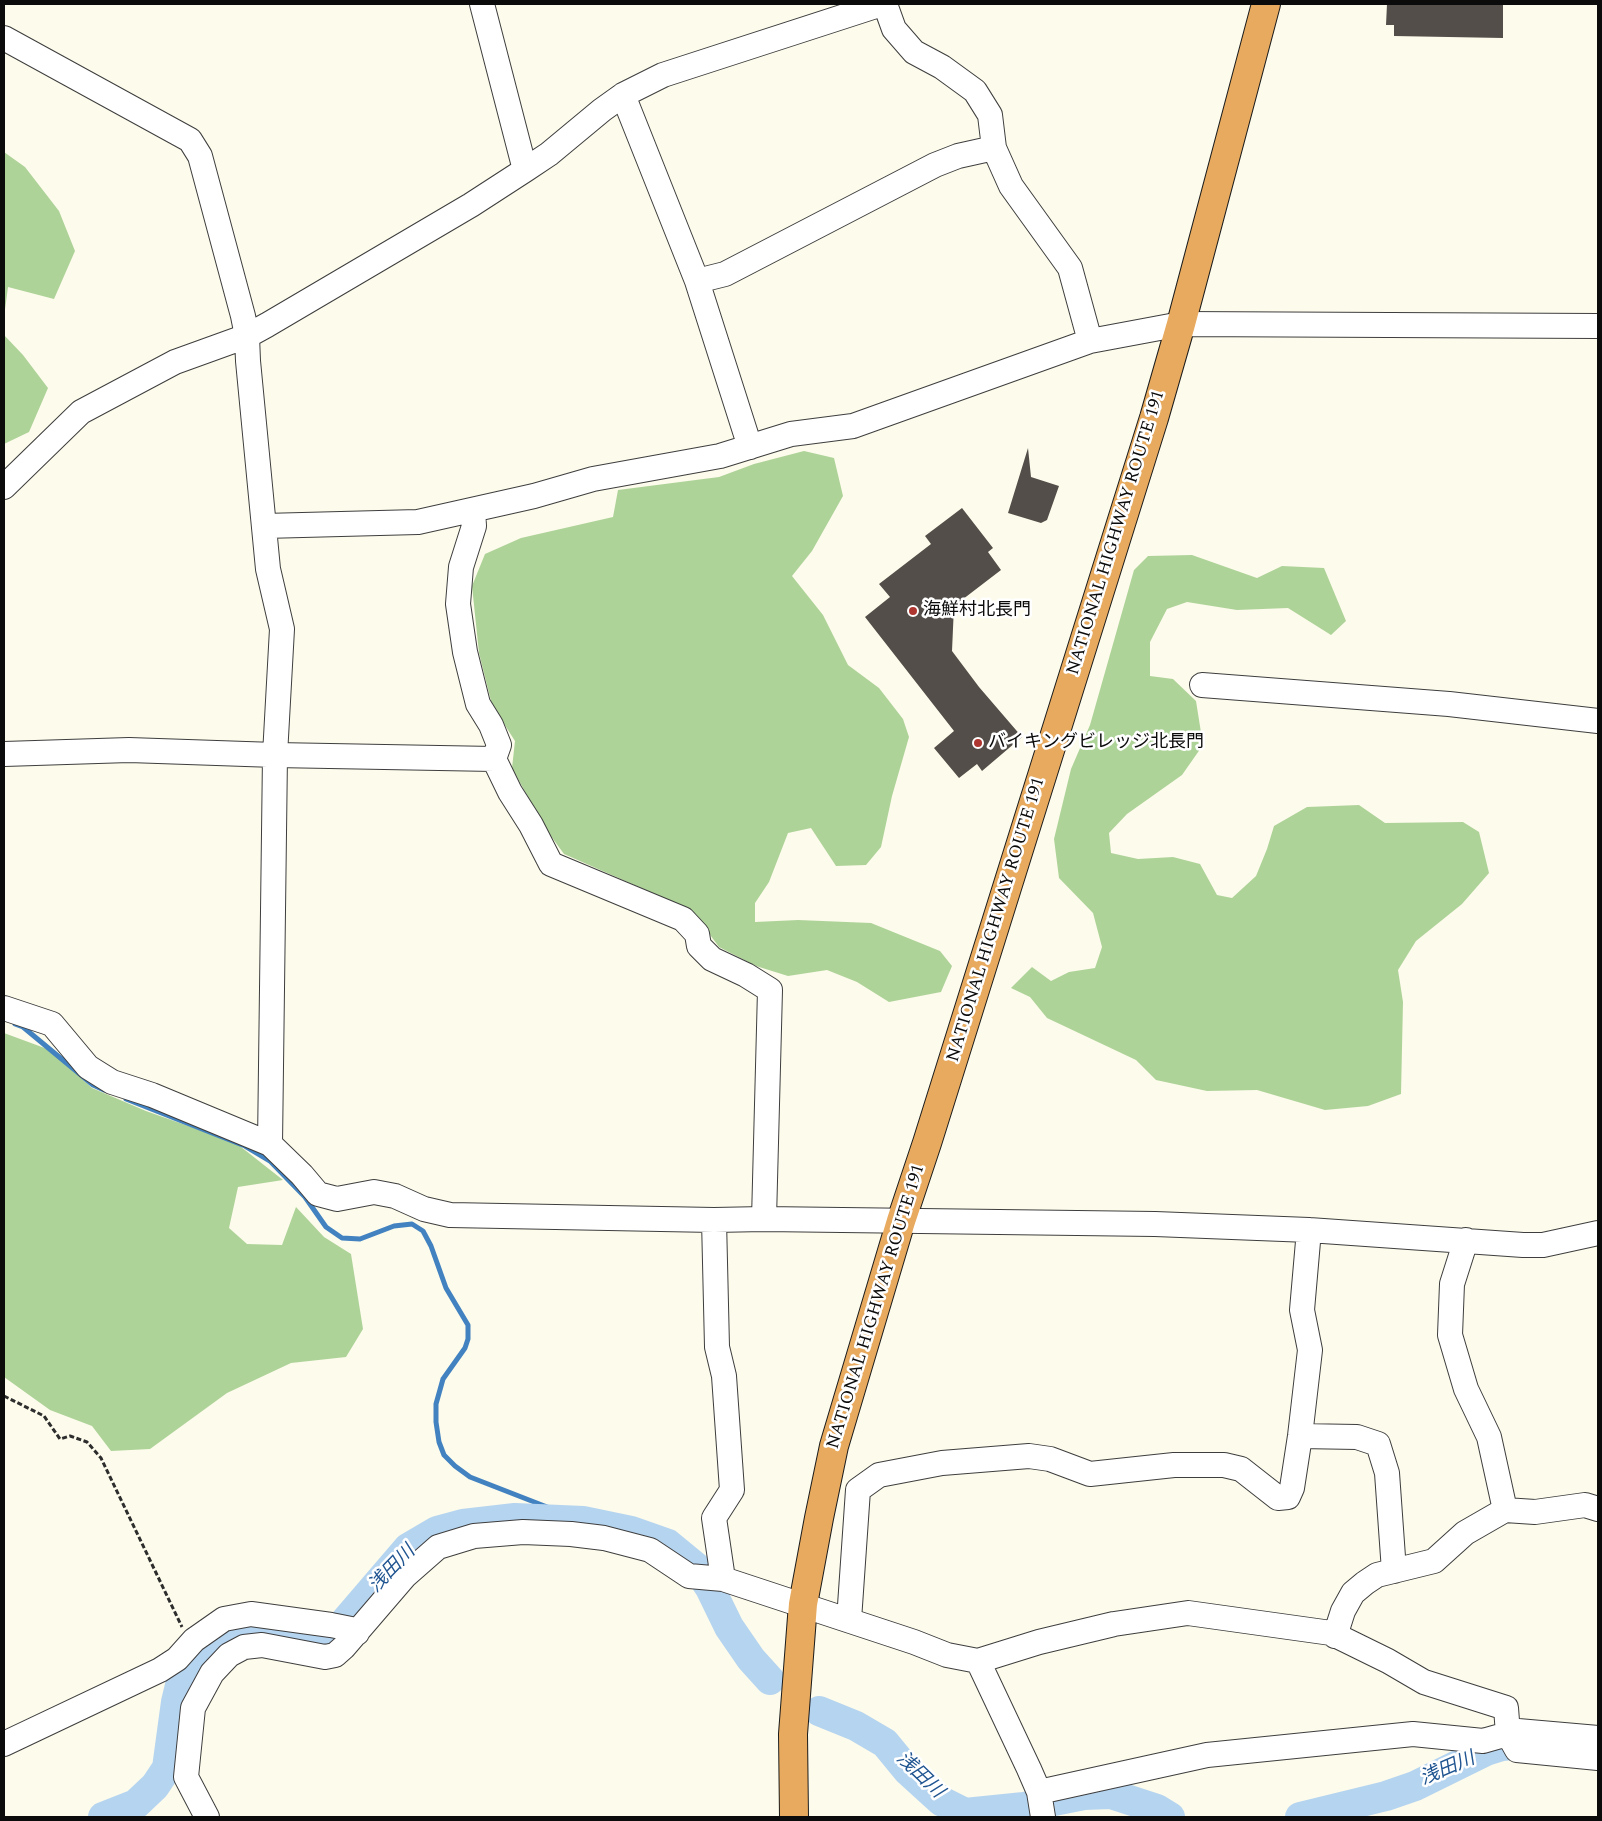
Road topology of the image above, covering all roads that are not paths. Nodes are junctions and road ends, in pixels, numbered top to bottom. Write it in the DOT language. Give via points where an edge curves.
graph roads {
  1 [pos="482,4"];
  2 [pos="883,4"];
  3 [pos="1266,4"];
  4 [pos="4,38"];
  5 [pos="623,95"];
  6 [pos="994,148"];
  7 [pos="525,170"];
  8 [pos="696,281"];
  9 [pos="1180,324"];
  10 [pos="1598,326"];
  11 [pos="247,336"];
  12 [pos="1090,341"];
  13 [pos="750,447"];
  14 [pos="4,488"];
  15 [pos="473,510"];
  16 [pos="264,526"];
  17 [pos="1202,685"];
  18 [pos="1598,721"];
  19 [pos="4,754"];
  20 [pos="275,755"];
  21 [pos="494,759"];
  22 [pos="4,1008"];
  23 [pos="270,1144"];
  24 [pos="764,1219"];
  25 [pos="714,1220"];
  26 [pos="901,1221"];
  27 [pos="1309,1230"];
  28 [pos="1598,1233"];
  29 [pos="1466,1240"];
  30 [pos="1300,1436"];
  31 [pos="1598,1509"];
  32 [pos="1505,1510"];
  33 [pos="1394,1570"];
  34 [pos="712,1578"];
  35 [pos="803,1604"];
  36 [pos="849,1620"];
  37 [pos="346,1629"];
  38 [pos="1335,1636"];
  39 [pos="978,1661"];
  40 [pos="1598,1738"];
  41 [pos="1512,1741"];
  42 [pos="4,1744"];
  43 [pos="1598,1758"];
  44 [pos="1041,1806"];
  45 [pos="207,1817"];
  46 [pos="794,1817"];
  1 -- 7 [label="street"];
  2 -- 5 [label="street" via="663,75"];
  2 -- 6 [label="street" via="894,29 914,52 975,91 990,115"];
  3 -- 9 [label="highway, NATIONAL HIGHWAY ROUTE 191"];
  4 -- 11 [label="street" via="190,140 200,156"];
  5 -- 7 [label="street"];
  5 -- 8 [label="street"];
  6 -- 8 [label="street" via="935,165 725,274"];
  6 -- 12 [label="street" via="1011,186 1070,268"];
  7 -- 11 [label="street"];
  8 -- 13 [label="street"];
  9 -- 10 [label="street"];
  9 -- 12 [label="street"];
  9 -- 26 [label="highway, NATIONAL HIGHWAY ROUTE 191" via="1148,437"];
  11 -- 14 [label="street" via="174,362 81,412"];
  11 -- 16 [label="street"];
  12 -- 13 [label="street" via="853,426 791,434"];
  13 -- 15 [label="street" via="720,456 593,479"];
  15 -- 16 [label="street" via="418,522"];
  15 -- 21 [label="street" via="474,526 461,567 458,604 465,652 478,704 499,745"];
  16 -- 20 [label="street" via="268,569 282,629"];
  17 -- 18 [label="street" via="1449,704"];
  19 -- 20 [label="street" via="128,750"];
  20 -- 21 [label="street"];
  20 -- 23 [label="street"];
  21 -- 24 [label="street" via="550,864 683,919 697,934 699,946 712,959 770,990"];
  22 -- 23 [label="street" via="52,1024 88,1067 112,1082 152,1095"];
  23 -- 25 [label="street" via="318,1194 337,1199 374,1192 450,1215"];
  24 -- 25 [label="street"];
  24 -- 26 [label="street"];
  25 -- 34 [label="street" via="717,1347 724,1376 732,1490 714,1518"];
  26 -- 27 [label="street" via="1155,1224"];
  26 -- 35 [label="highway, NATIONAL HIGHWAY ROUTE 191" via="834,1446"];
  27 -- 29 [label="street"];
  27 -- 30 [label="street" via="1302,1310 1310,1350"];
  28 -- 29 [label="street" via="1543,1245"];
  29 -- 32 [label="street" via="1452,1284 1450,1336 1466,1389 1490,1437"];
  30 -- 33 [label="street" via="1357,1437 1378,1444 1387,1473"];
  30 -- 36 [label="street" via="1292,1488 1288,1497 1278,1498 1241,1470 1224,1465 1174,1465 1090,1474 1050,1459 1029,1456 942,1463 879,1475 858,1490"];
  31 -- 32 [label="street" via="1585,1505 1535,1512"];
  32 -- 33 [label="street" via="1464,1533 1434,1561"];
  33 -- 38 [label="street" via="1377,1576 1353,1593 1342,1611"];
  34 -- 35 [label="street"];
  34 -- 37 [label="street" via="689,1576 650,1550 604,1538 523,1532 474,1536 438,1547"];
  35 -- 36 [label="street"];
  35 -- 46 [label="highway, NATIONAL HIGHWAY ROUTE 191" via="793,1734"];
  36 -- 39 [label="street" via="948,1655"];
  37 -- 42 [label="street" via="251,1614 224,1619 160,1670"];
  37 -- 45 [label="street" via="344,1647 335,1655 325,1657 262,1645 244,1647 230,1655 212,1673 192,1708 186,1778"];
  38 -- 39 [label="street" via="1188,1613 1114,1624"];
  38 -- 41 [label="street" via="1424,1682 1506,1708"];
  39 -- 44 [label="street"];
  40 -- 41 [label="street" via="1518,1731"];
  41 -- 43 [label="street"];
  41 -- 44 [label="street" via="1413,1734 1207,1755"];
}
